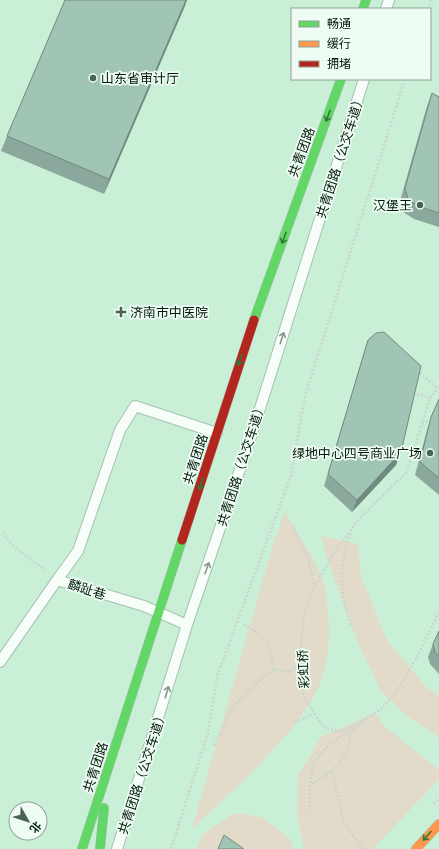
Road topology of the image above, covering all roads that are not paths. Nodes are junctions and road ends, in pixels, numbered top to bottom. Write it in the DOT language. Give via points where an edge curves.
graph roads {
  1 [pos="341,80"];
  2 [pos="364,80"];
  3 [pos="217,433"];
  4 [pos="57,580"];
  5 [pos="160,613"];
  6 [pos="188,625"];
  7 [pos="0,662"];
  8 [pos="107,772"];
  9 [pos="439,824"];
  10 [pos="82,849"];
  11 [pos="100,849"];
  12 [pos="117,849"];
  13 [pos="416,849"];
  1 -- 3 [label="main road, 共青团路, one-way" via="240,360"];
  6 -- 2 [label="lane, 共青团路（公交车道）, one-way" via="250,440"];
  3 -- 4 [label="lane" via="134,406 120,430 78,552"];
  3 -- 5 [label="main road, 共青团路, one-way"];
  4 -- 5 [label="lane, 麟趾巷"];
  4 -- 7 [label="lane, 麟趾巷"];
  5 -- 6 [label="lane, 麟趾巷"];
  5 -- 8 [label="main road, 共青团路"];
  12 -- 6 [label="lane, 共青团路（公交车道）, one-way"];
  8 -- 10 [label="main road, 共青团路"];
  8 -- 11 [label="main road"];
  9 -- 13 [label="main road, one-way"];
}
